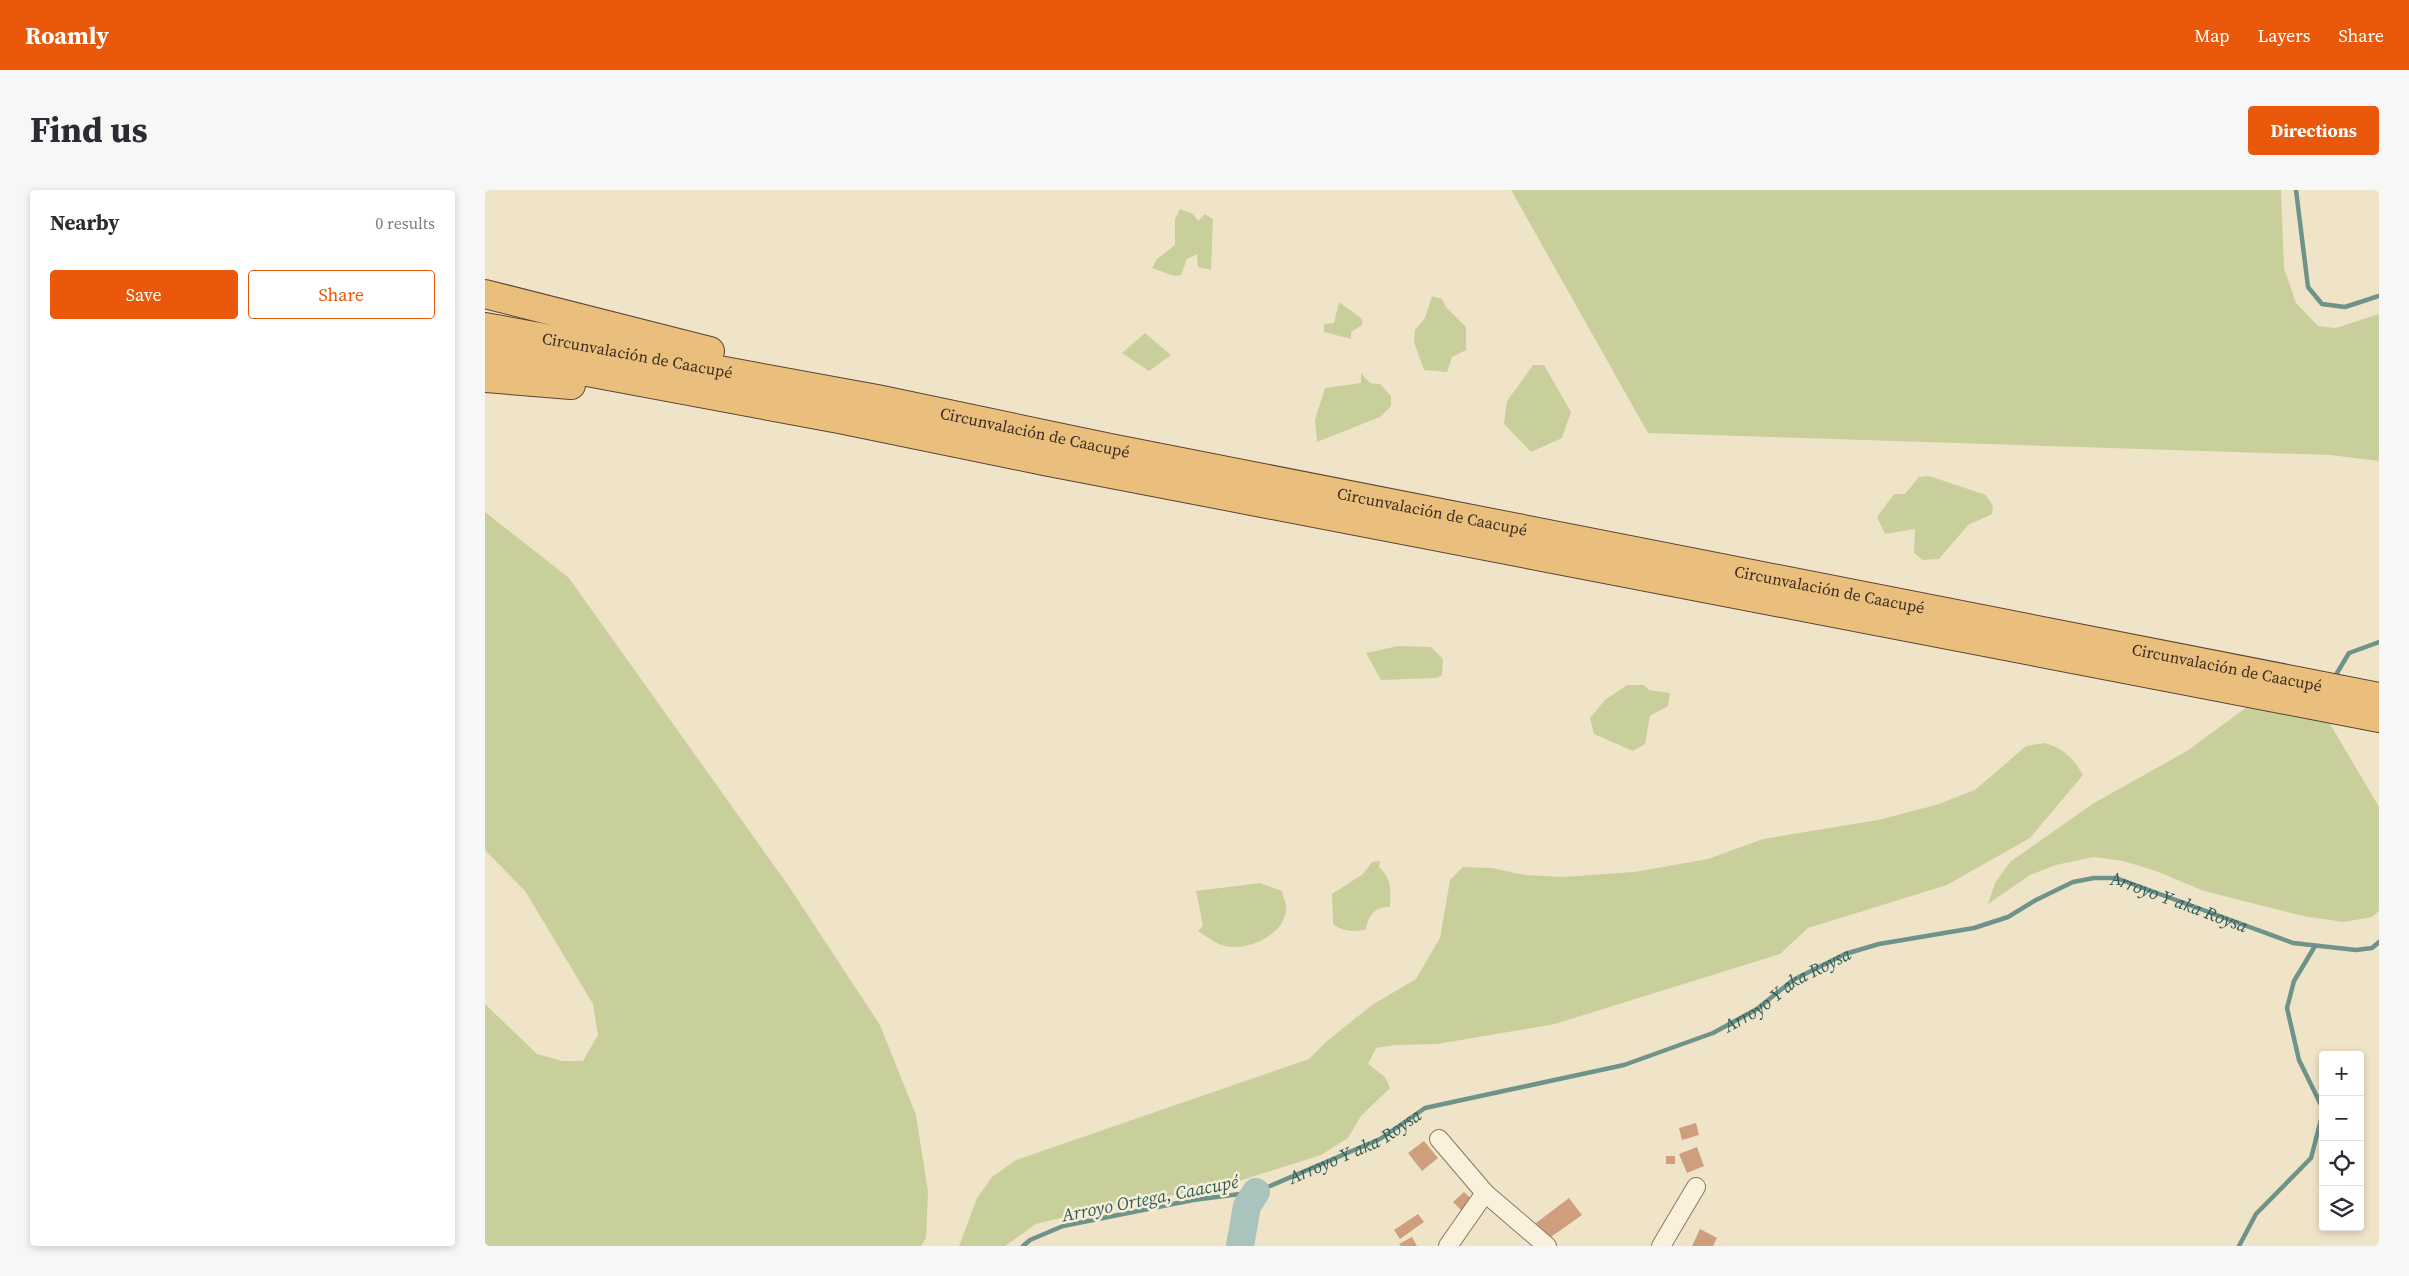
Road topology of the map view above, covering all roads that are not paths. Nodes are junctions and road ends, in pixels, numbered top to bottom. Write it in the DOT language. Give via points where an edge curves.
graph roads {
  1 [pos="485,294"];
  2 [pos="485,327"];
  3 [pos="485,353"];
  4 [pos="485,378"];
  5 [pos="644,384"];
  6 [pos="877,399"];
  7 [pos="2379,697"];
  8 [pos="2379,718"];
  9 [pos="1439,1139"];
  10 [pos="1696,1187"];
  11 [pos="1485,1193"];
  12 [pos="1448,1246"];
  13 [pos="1547,1246"];
  14 [pos="1661,1246"];
  1 -- 6 [label="highway" via="855,388"];
  2 -- 6 [label="highway, Circunvalación de Caacupé"];
  3 -- 5 [label="highway, Circunvalación de Caacupé"];
  4 -- 5 [label="highway" via="609,388"];
  5 -- 8 [label="highway, Circunvalación de Caacupé"];
  6 -- 7 [label="highway, Circunvalación de Caacupé" via="1110,448"];
  9 -- 11 [label="street"];
  10 -- 14 [label="street"];
  11 -- 12 [label="street"];
  11 -- 13 [label="street"];
}
